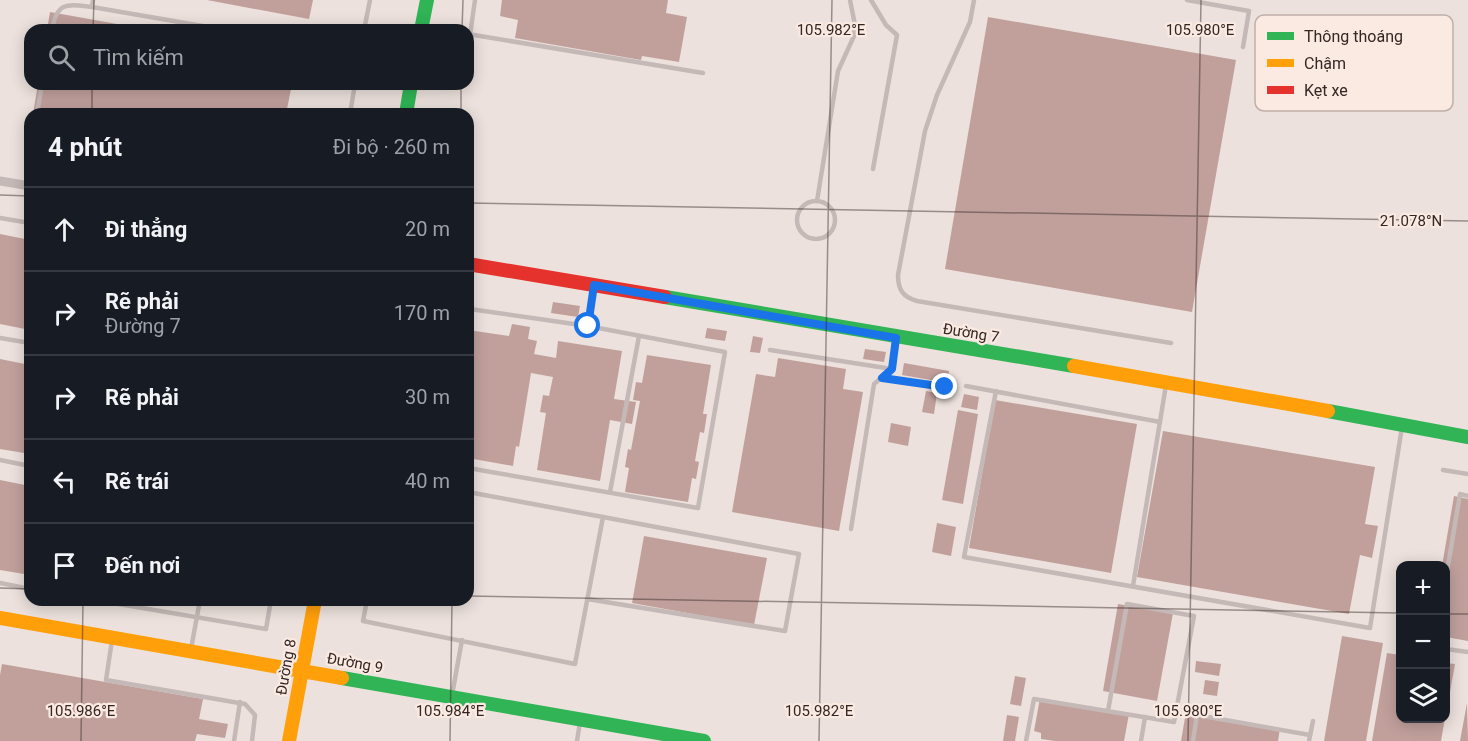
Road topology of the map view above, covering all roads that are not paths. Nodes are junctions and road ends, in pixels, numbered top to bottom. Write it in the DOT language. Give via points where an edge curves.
graph roads {
  1 [pos="93,0"];
  2 [pos="370,0"];
  3 [pos="427,0"];
  4 [pos="475,0"];
  5 [pos="850,0"];
  6 [pos="871,0"];
  7 [pos="974,0"];
  8 [pos="1187,0"];
  9 [pos="92,7"];
  10 [pos="53,24"];
  11 [pos="191,24"];
  12 [pos="365,24"];
  13 [pos="423,24"];
  14 [pos="471,24"];
  15 [pos="474,36"];
  16 [pos="1243,47"];
  17 [pos="703,73"];
  18 [pos="41,90"];
  19 [pos="354,90"];
  20 [pos="410,90"];
  21 [pos="38,108"];
  22 [pos="351,108"];
  23 [pos="407,108"];
  24 [pos="873,169"];
  25 [pos="0,181"];
  26 [pos="24,185"];
  27 [pos="817,201"];
  28 [pos="0,218"];
  29 [pos="24,222"];
  30 [pos="474,265"];
  31 [pos="594,285"];
  32 [pos="474,310"];
  33 [pos="588,326"];
  34 [pos="639,336"];
  35 [pos="0,338"];
  36 [pos="896,338"];
  37 [pos="24,342"];
  38 [pos="1171,343"];
  39 [pos="770,350"];
  40 [pos="892,369"];
  41 [pos="882,378"];
  42 [pos="1167,382"];
  43 [pos="966,386"];
  44 [pos="945,387"];
  45 [pos="996,391"];
  46 [pos="1160,422"];
  47 [pos="1403,424"];
  48 [pos="1468,437"];
  49 [pos="0,460"];
  50 [pos="24,465"];
  51 [pos="474,469"];
  52 [pos="1443,470"];
  53 [pos="1468,474"];
  54 [pos="610,492"];
  55 [pos="474,493"];
  56 [pos="1468,495"];
  57 [pos="603,517"];
  58 [pos="851,529"];
  59 [pos="1449,561"];
  60 [pos="0,583"];
  61 [pos="1133,586"];
  62 [pos="24,588"];
  63 [pos="587,599"];
  64 [pos="129,606"];
  65 [pos="199,606"];
  66 [pos="270,606"];
  67 [pos="314,606"];
  68 [pos="366,606"];
  69 [pos="0,618"];
  70 [pos="197,618"];
  71 [pos="113,638"];
  72 [pos="462,640"];
  73 [pos="1450,650"];
  74 [pos="191,651"];
  75 [pos="1468,652"];
  76 [pos="302,671"];
  77 [pos="452,698"];
  78 [pos="240,702"];
  79 [pos="1108,711"];
  80 [pos="1145,717"];
  81 [pos="581,719"];
  82 [pos="1313,721"];
  83 [pos="1310,738"];
  84 [pos="234,741"];
  85 [pos="252,741"];
  86 [pos="289,741"];
  87 [pos="577,741"];
  88 [pos="704,741"];
  89 [pos="1026,741"];
  90 [pos="1141,741"];
  91 [pos="1193,741"];
  1 -- 9 [label="lane"];
  2 -- 12 [label="lane"];
  3 -- 13 [label="street"];
  4 -- 14 [label="lane"];
  5 -- 27 [label="lane" via="854,36 836,78"];
  6 -- 24 [label="lane" via="886,25 897,34"];
  7 -- 38 [label="lane" via="970,22 925,131 898,275 902,292 917,301"];
  8 -- 16 [label="lane" via="1249,11"];
  9 -- 10 [label="lane" via="64,6 56,13"];
  9 -- 11 [label="lane"];
  15 -- 17 [label="lane"];
  18 -- 21 [label="lane"];
  19 -- 22 [label="lane"];
  20 -- 23 [label="street"];
  25 -- 26 [label="street"];
  27 -- 27 [label="lane" via="805,204 797,220 802,232 812,238 824,237 835,222 832,210"];
  28 -- 29 [label="lane"];
  30 -- 31 [label="street, Đường 7"];
  31 -- 33 [label="lane"];
  31 -- 36 [label="street, Đường 7"];
  32 -- 33 [label="lane"];
  33 -- 34 [label="lane"];
  34 -- 54 [label="lane"];
  34 -- 54 [label="lane" via="725,352 698,508"];
  35 -- 37 [label="lane"];
  36 -- 40 [label="lane"];
  36 -- 42 [label="street, Đường 7"];
  39 -- 40 [label="lane"];
  40 -- 41 [label="lane"];
  41 -- 44 [label="lane"];
  41 -- 58 [label="lane" via="874,384"];
  42 -- 46 [label="lane"];
  42 -- 47 [label="street, Đường 7"];
  43 -- 45 [label="lane"];
  45 -- 46 [label="lane"];
  45 -- 61 [label="lane" via="964,557"];
  46 -- 61 [label="lane"];
  47 -- 48 [label="street, Đường 7"];
  47 -- 61 [label="lane" via="1370,628"];
  49 -- 50 [label="lane"];
  51 -- 54 [label="lane"];
  52 -- 53 [label="lane"];
  55 -- 57 [label="lane"];
  56 -- 59 [label="lane" via="1460,494"];
  57 -- 63 [label="lane"];
  57 -- 63 [label="lane" via="799,554 785,631"];
  60 -- 62 [label="lane"];
  63 -- 72 [label="lane" via="575,664"];
  64 -- 70 [label="lane"];
  65 -- 70 [label="lane"];
  66 -- 70 [label="lane" via="266,629"];
  67 -- 76 [label="street, Đường 8"];
  68 -- 72 [label="lane" via="363,621"];
  69 -- 71 [label="street, Đường 9"];
  70 -- 74 [label="lane"];
  71 -- 74 [label="street, Đường 9"];
  71 -- 78 [label="lane" via="106,680"];
  72 -- 77 [label="lane"];
  73 -- 75 [label="lane"];
  74 -- 76 [label="street, Đường 9"];
  76 -- 77 [label="street, Đường 9"];
  76 -- 86 [label="street, Đường 8"];
  77 -- 81 [label="street, Đường 9"];
  78 -- 84 [label="lane"];
  78 -- 85 [label="lane" via="255,715"];
  79 -- 80 [label="lane"];
  79 -- 80 [label="lane" via="1127,604 1194,616 1174,722"];
  79 -- 89 [label="lane" via="1034,699"];
  80 -- 90 [label="lane"];
  81 -- 87 [label="lane"];
  81 -- 88 [label="street, Đường 9"];
  82 -- 83 [label="lane"];
  83 -- 91 [label="lane" via="1197,715"];
}
